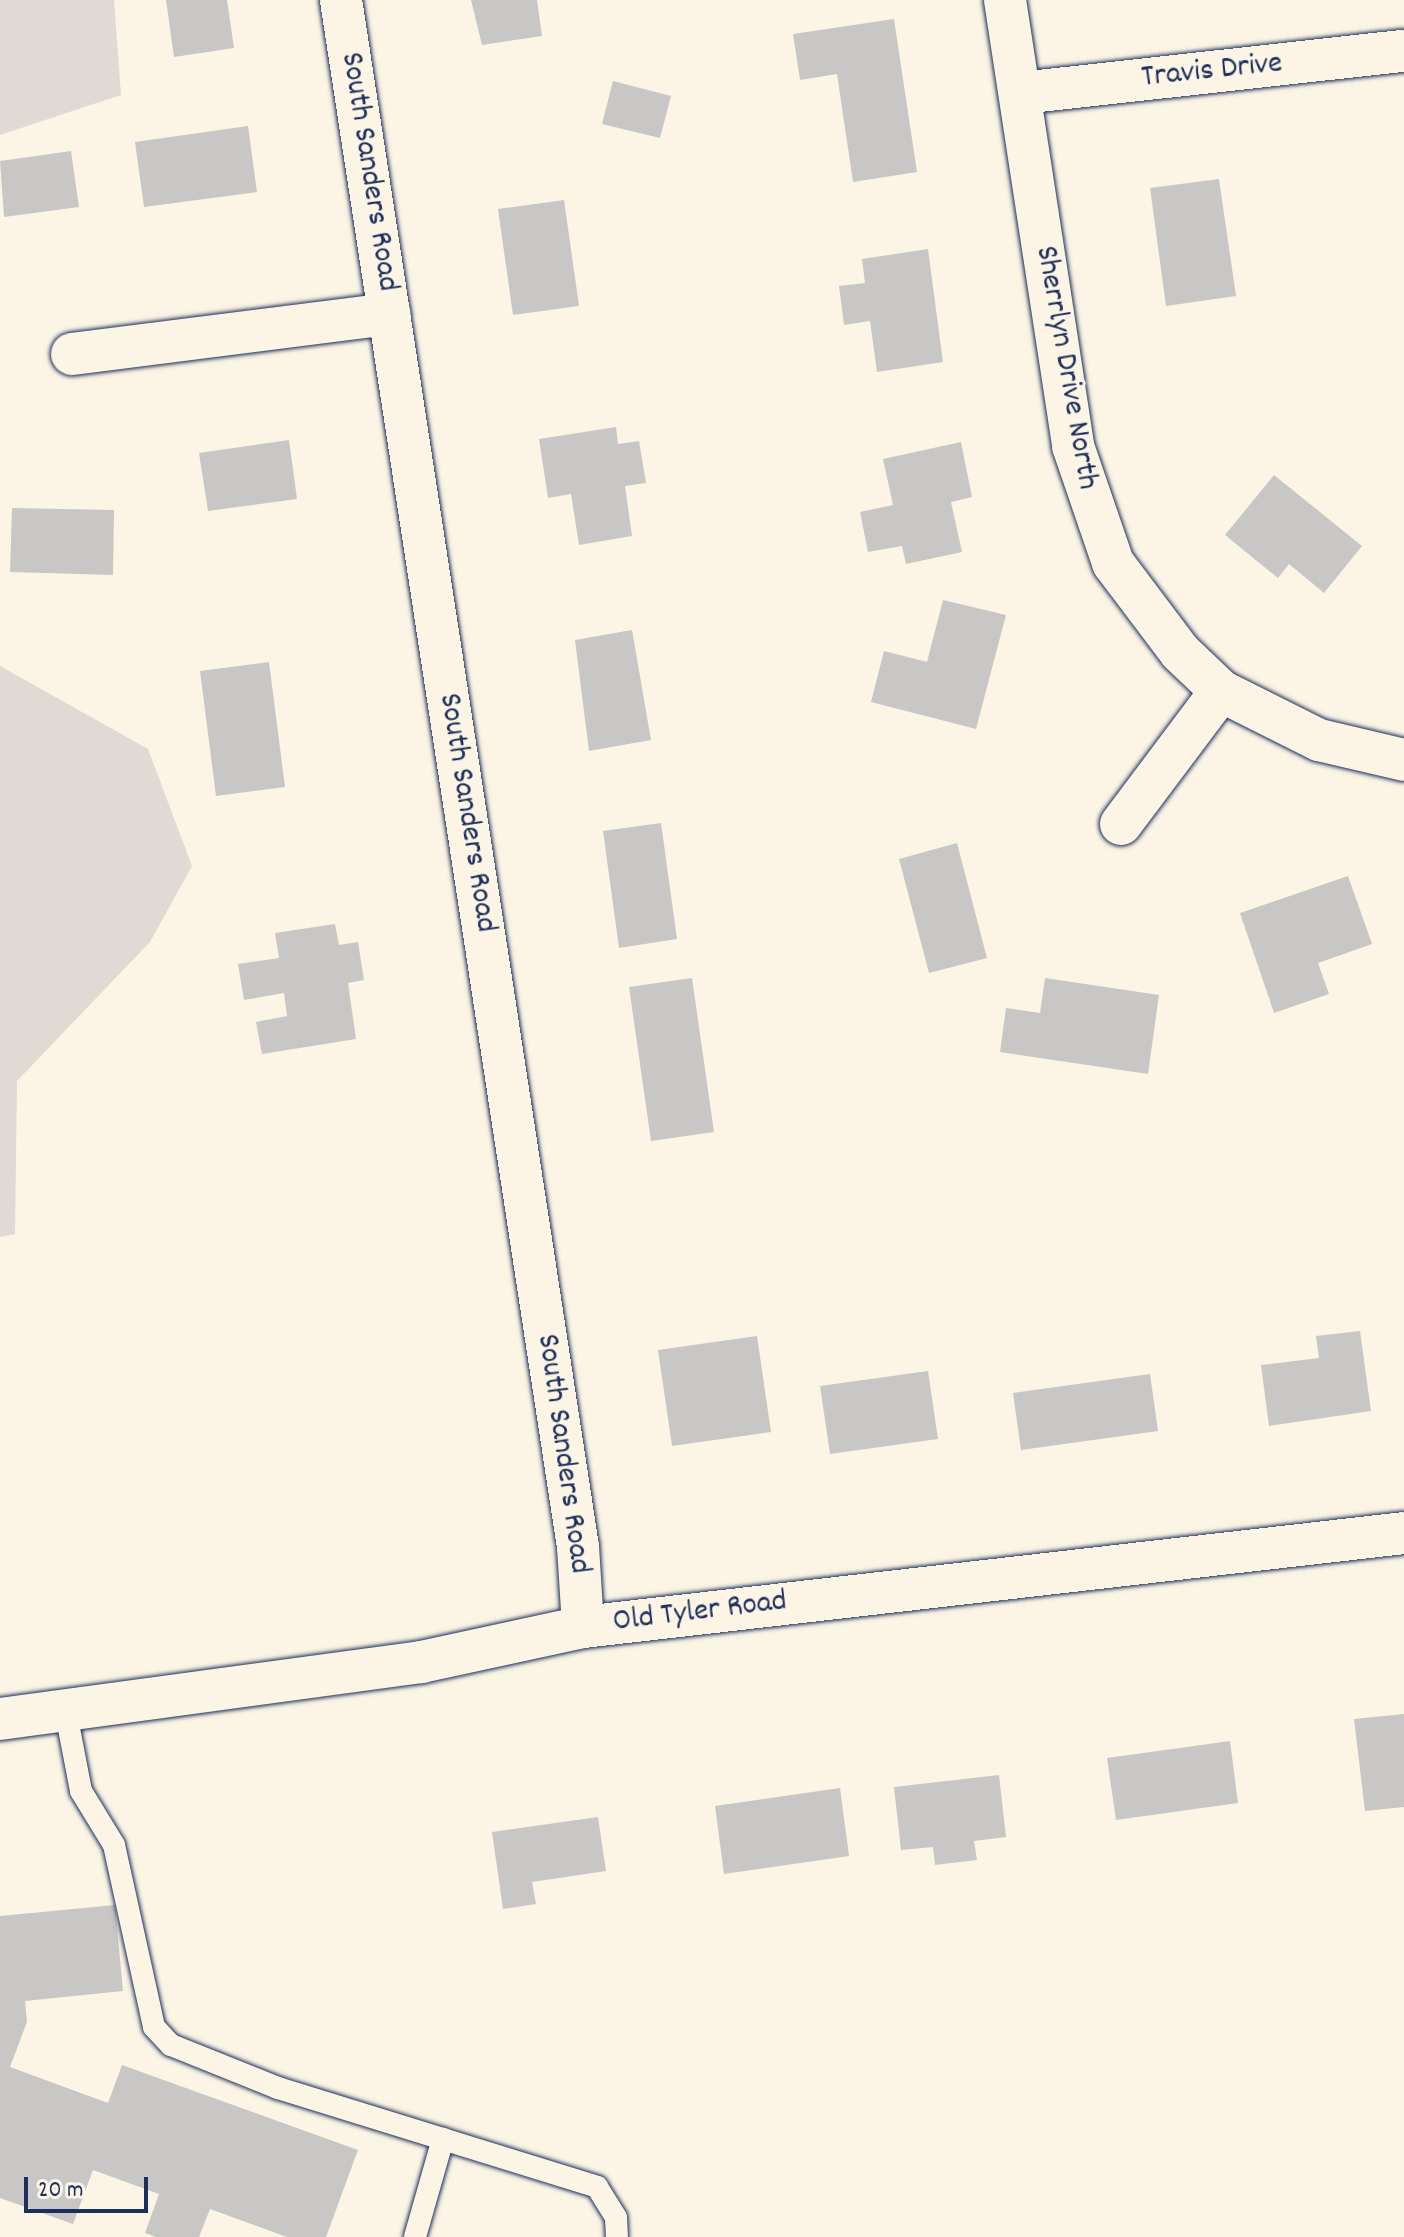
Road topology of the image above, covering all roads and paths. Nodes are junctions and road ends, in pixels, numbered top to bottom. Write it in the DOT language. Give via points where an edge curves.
graph roads {
  1 [pos="341,0"];
  2 [pos="1005,0"];
  3 [pos="1404,51"];
  4 [pos="1021,93"];
  5 [pos="389,314"];
  6 [pos="72,354"];
  7 [pos="1221,691"];
  8 [pos="1404,760"];
  9 [pos="1121,824"];
  10 [pos="1404,1533"];
  11 [pos="583,1627"];
  12 [pos="66,1713"];
  13 [pos="0,1719"];
  14 [pos="443,2139"];
  15 [pos="415,2237"];
  16 [pos="617,2237"];
  1 -- 5 [label="street, South Sanders Road"];
  2 -- 4 [label="street, Sherrlyn Drive North"];
  3 -- 4 [label="street, Travis Drive"];
  4 -- 7 [label="street, Sherrlyn Drive North" via="1083,488 1113,563 1180,652"];
  5 -- 6 [label="street"];
  5 -- 11 [label="street, South Sanders Road" via="578,1547"];
  7 -- 8 [label="street, Sherrlyn Drive North" via="1319,740"];
  7 -- 9 [label="street"];
  10 -- 11 [label="street, Old Tyler Road"];
  11 -- 12 [label="street, Old Tyler Road" via="421,1662"];
  12 -- 13 [label="street, Old Tyler Road"];
  12 -- 14 [label="lane" via="81,1791 114,1845 154,2027 171,2045 278,2088"];
  14 -- 15 [label="lane"];
  14 -- 16 [label="lane" via="597,2187 616,2218"];
}
